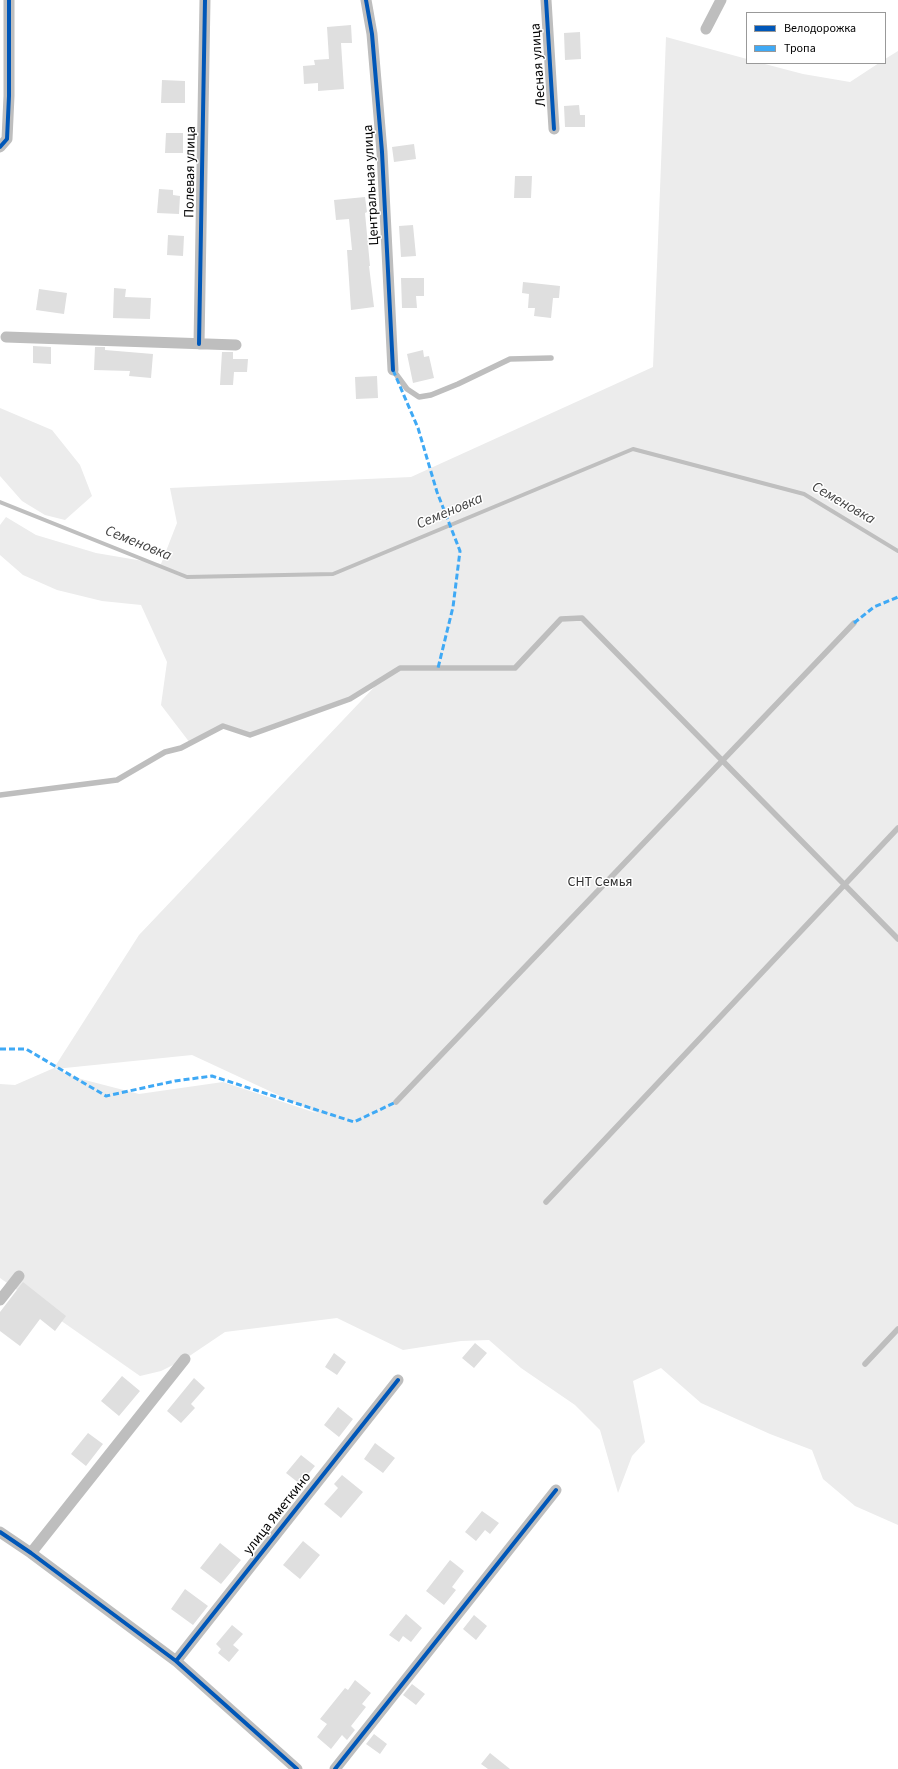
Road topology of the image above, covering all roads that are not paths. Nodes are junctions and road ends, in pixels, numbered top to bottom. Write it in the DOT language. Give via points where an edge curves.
graph roads {
  1 [pos="9,0"];
  2 [pos="205,0"];
  3 [pos="366,0"];
  4 [pos="546,0"];
  5 [pos="721,0"];
  6 [pos="706,29"];
  7 [pos="554,129"];
  8 [pos="0,147"];
  9 [pos="6,337"];
  10 [pos="199,344"];
  11 [pos="236,345"];
  12 [pos="551,358"];
  13 [pos="393,370"];
  14 [pos="854,623"];
  15 [pos="723,762"];
  16 [pos="0,795"];
  17 [pos="898,828"];
  18 [pos="845,886"];
  19 [pos="898,939"];
  20 [pos="396,1102"];
  21 [pos="546,1202"];
  22 [pos="19,1276"];
  23 [pos="0,1300"];
  24 [pos="898,1328"];
  25 [pos="185,1359"];
  26 [pos="864,1364"];
  27 [pos="398,1380"];
  28 [pos="556,1490"];
  29 [pos="0,1532"];
  30 [pos="32,1553"];
  31 [pos="176,1661"];
  32 [pos="297,1769"];
  33 [pos="335,1769"];
  1 -- 8 [label="street" via="7,139"];
  2 -- 10 [label="street, Полевая улица"];
  3 -- 13 [label="street, Центральная улица" via="372,34 382,152"];
  4 -- 7 [label="street, Лесная улица"];
  5 -- 6 [label="street"];
  9 -- 10 [label="street"];
  10 -- 11 [label="street"];
  12 -- 13 [label="lane" via="510,359 458,384 419,397 407,389"];
  14 -- 15 [label="lane"];
  15 -- 16 [label="lane" via="582,618 561,619 515,668 400,668 350,699 250,735 223,726 181,748 165,752 117,780"];
  15 -- 18 [label="lane"];
  15 -- 20 [label="lane"];
  17 -- 18 [label="lane"];
  18 -- 19 [label="lane"];
  18 -- 21 [label="lane"];
  22 -- 23 [label="street"];
  24 -- 26 [label="lane"];
  25 -- 30 [label="street"];
  27 -- 31 [label="street, улица Яметкино"];
  28 -- 33 [label="street"];
  29 -- 30 [label="street"];
  30 -- 31 [label="street"];
  31 -- 32 [label="street"];
}
